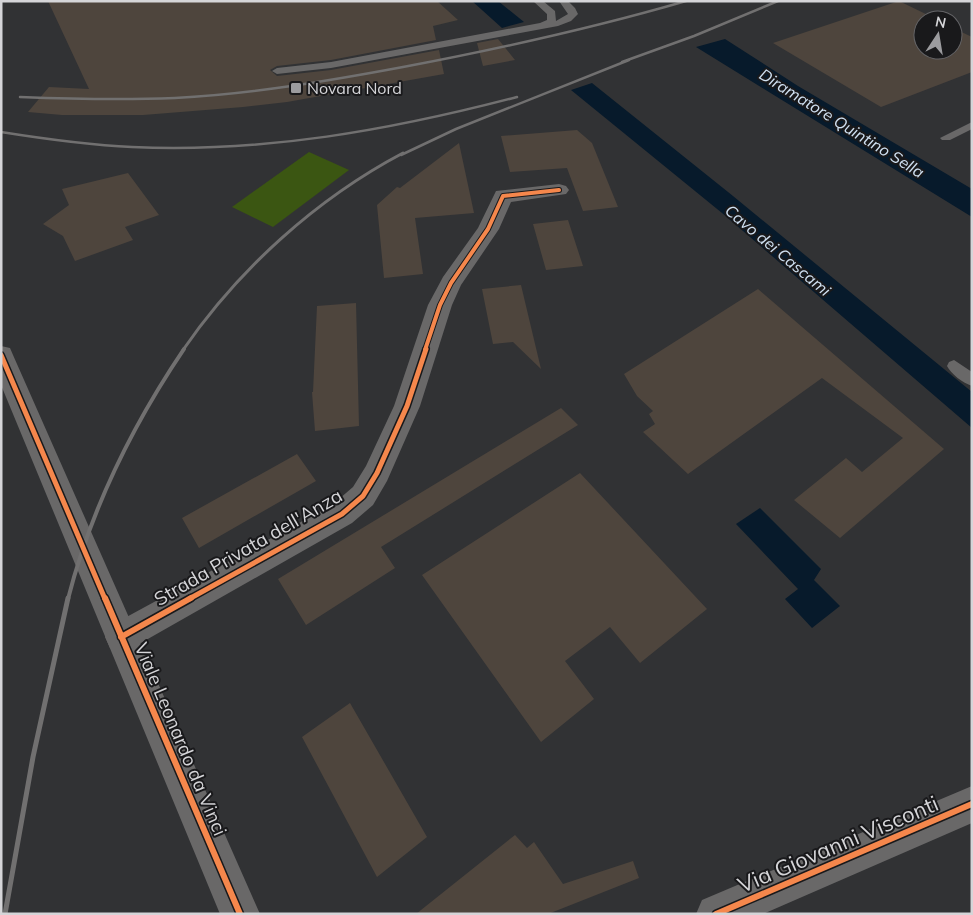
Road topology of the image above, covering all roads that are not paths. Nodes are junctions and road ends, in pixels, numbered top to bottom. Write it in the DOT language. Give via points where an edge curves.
graph roads {
  1 [pos="564,2"];
  2 [pos="541,4"];
  3 [pos="544,25"];
  4 [pos="277,71"];
  5 [pos="972,125"];
  6 [pos="946,138"];
  7 [pos="559,190"];
  8 [pos="1,354"];
  9 [pos="954,366"];
  10 [pos="972,380"];
  11 [pos="121,637"];
  12 [pos="972,804"];
  13 [pos="240,914"];
  14 [pos="716,914"];
  1 -- 2 [label="lane" via="553,6"];
  1 -- 3 [label="lane" via="572,14 558,23"];
  2 -- 3 [label="lane" via="553,17"];
  3 -- 4 [label="lane" via="331,65"];
  5 -- 6 [label="lane"];
  7 -- 11 [label="street, Strada Privata dell'Anza" via="504,196 488,229 440,305 407,406 363,496 342,514"];
  8 -- 11 [label="street, Viale Leonardo da Vinci"];
  9 -- 10 [label="lane"];
  11 -- 13 [label="street, Viale Leonardo da Vinci"];
  12 -- 14 [label="street, Via Giovanni Visconti"];
}
